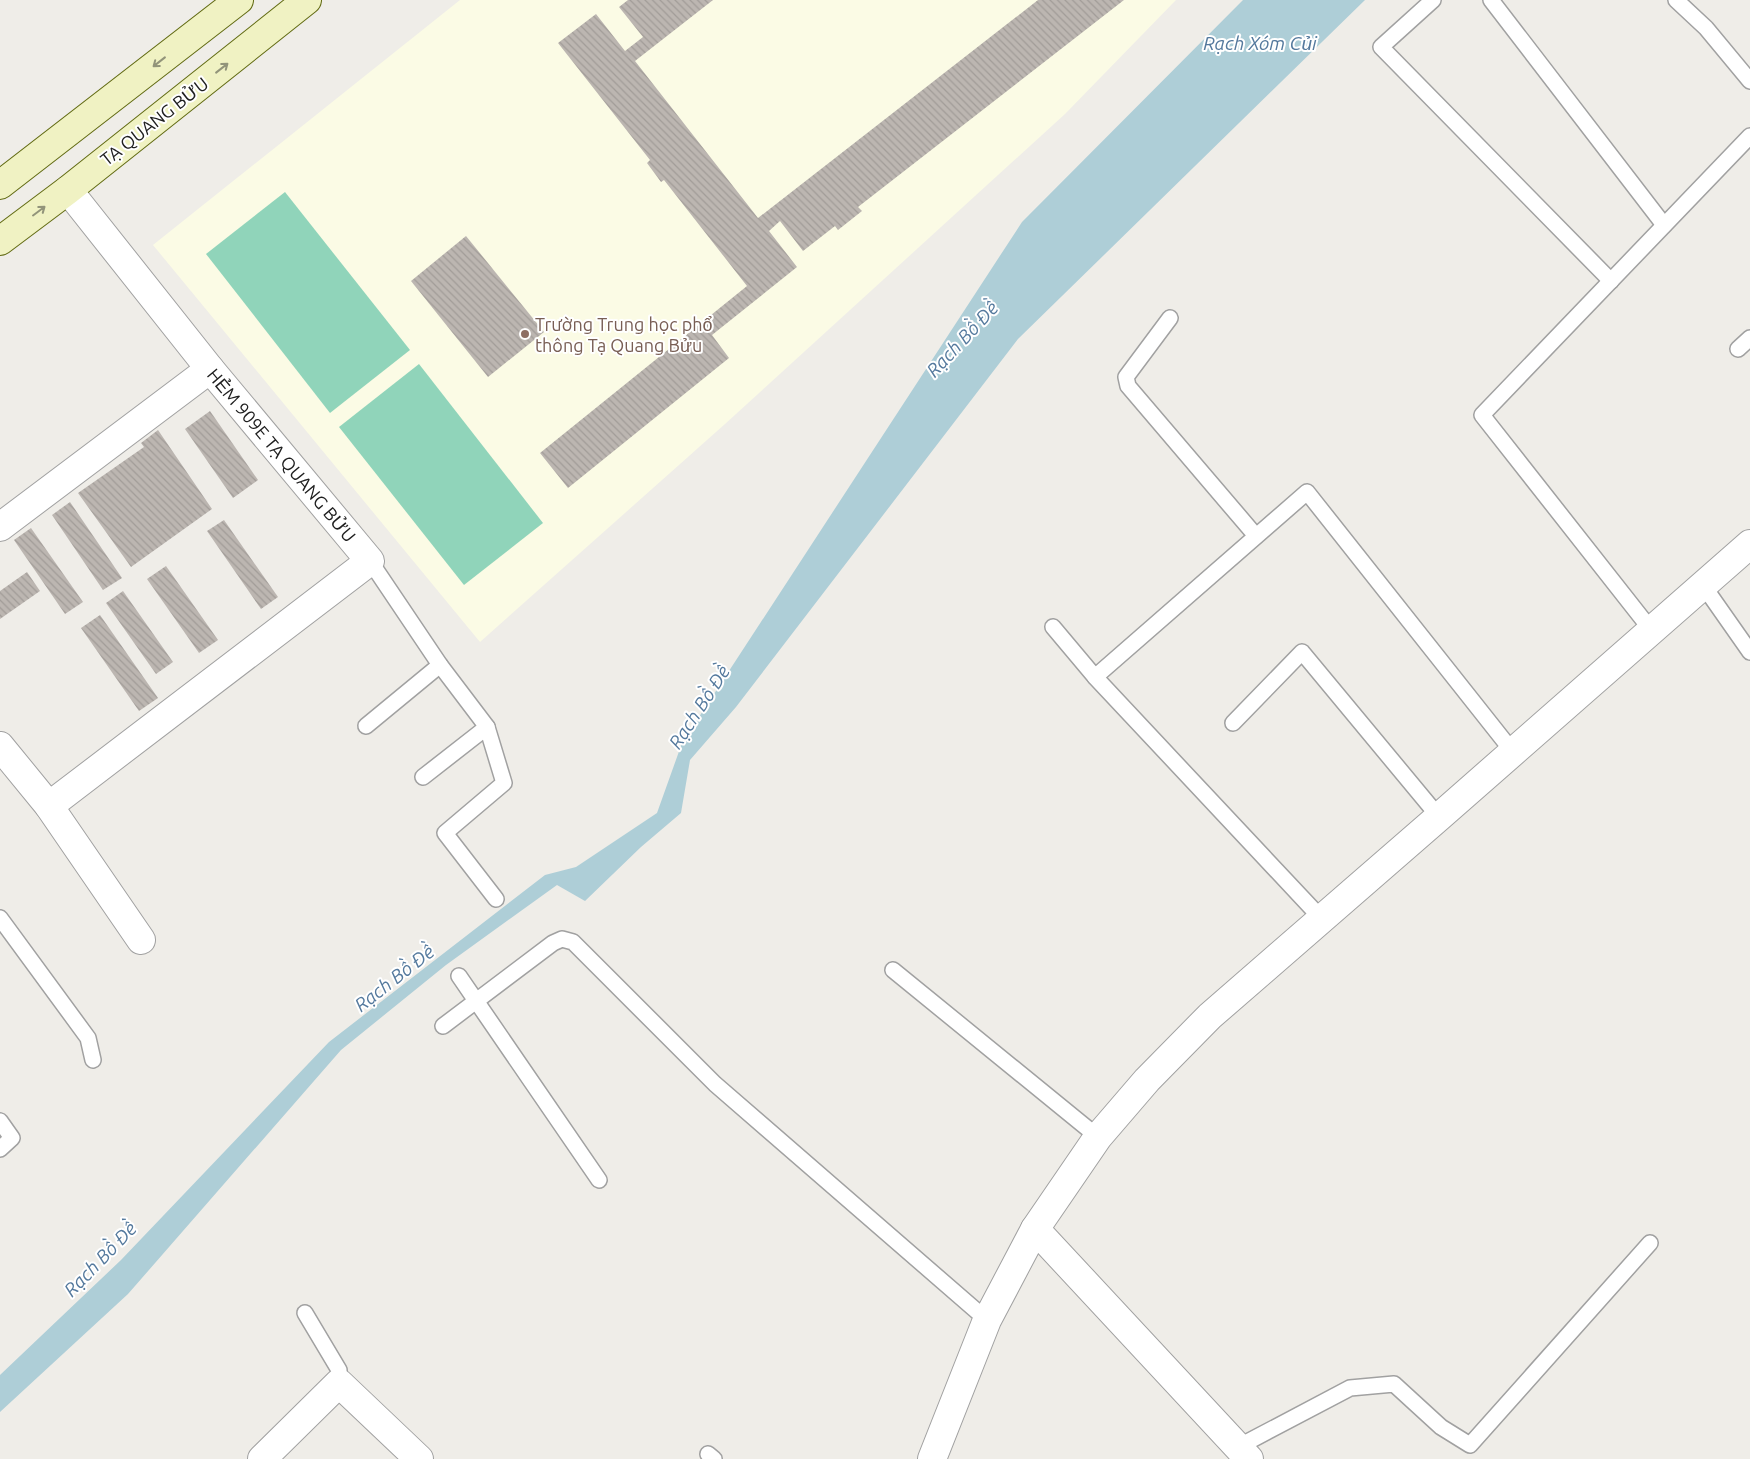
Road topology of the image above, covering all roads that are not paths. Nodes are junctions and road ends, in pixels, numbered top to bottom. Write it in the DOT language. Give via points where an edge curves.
graph roads {
  1 [pos="239,0"];
  2 [pos="307,0"];
  3 [pos="1433,0"];
  4 [pos="1491,0"];
  5 [pos="1676,0"];
  6 [pos="1750,81"];
  7 [pos="1750,136"];
  8 [pos="0,185"];
  9 [pos="68,190"];
  10 [pos="1664,226"];
  11 [pos="0,240"];
  12 [pos="1611,280"];
  13 [pos="1170,318"];
  14 [pos="1750,338"];
  15 [pos="1738,349"];
  16 [pos="210,369"];
  17 [pos="0,527"];
  18 [pos="1256,536"];
  19 [pos="1750,544"];
  20 [pos="370,561"];
  21 [pos="1703,585"];
  22 [pos="1053,627"];
  23 [pos="1652,631"];
  24 [pos="1750,652"];
  25 [pos="440,665"];
  26 [pos="1095,676"];
  27 [pos="1233,723"];
  28 [pos="366,726"];
  29 [pos="487,727"];
  30 [pos="0,746"];
  31 [pos="1513,752"];
  32 [pos="422,777"];
  33 [pos="49,806"];
  34 [pos="1439,817"];
  35 [pos="496,899"];
  36 [pos="0,918"];
  37 [pos="1322,918"];
  38 [pos="141,940"];
  39 [pos="892,970"];
  40 [pos="459,976"];
  41 [pos="477,1000"];
  42 [pos="443,1026"];
  43 [pos="93,1060"];
  44 [pos="0,1121"];
  45 [pos="1098,1137"];
  46 [pos="0,1149"];
  47 [pos="599,1180"];
  48 [pos="1035,1229"];
  49 [pos="1650,1243"];
  50 [pos="305,1313"];
  51 [pos="987,1320"];
  52 [pos="339,1383"];
  53 [pos="1243,1453"];
  54 [pos="262,1459"];
  55 [pos="419,1459"];
  56 [pos="932,1459"];
  1 -- 8 [label="main road, one-way"];
  9 -- 2 [label="main road, TẠ QUANG BỬU, one-way"];
  3 -- 12 [label="lane" via="1381,47"];
  4 -- 10 [label="lane"];
  5 -- 6 [label="lane" via="1706,28"];
  7 -- 10 [label="lane"];
  11 -- 9 [label="main road, TẠ QUANG BỬU, one-way"];
  9 -- 16 [label="street, HẺM 909E TẠ QUANG BỬU"];
  10 -- 12 [label="lane"];
  12 -- 23 [label="lane" via="1482,415"];
  13 -- 18 [label="lane" via="1126,377 1128,386"];
  14 -- 15 [label="lane"];
  16 -- 17 [label="street"];
  16 -- 20 [label="street, HẺM 909E TẠ QUANG BỬU"];
  18 -- 26 [label="lane"];
  18 -- 31 [label="lane" via="1307,492"];
  19 -- 21 [label="street"];
  20 -- 25 [label="lane, HẺM 909E TẠ QUANG BỬU"];
  20 -- 33 [label="street"];
  21 -- 23 [label="street"];
  21 -- 24 [label="lane"];
  22 -- 26 [label="lane"];
  23 -- 31 [label="street"];
  25 -- 28 [label="lane"];
  25 -- 29 [label="lane, HẺM 909E TẠ QUANG BỬU"];
  26 -- 37 [label="lane"];
  27 -- 34 [label="lane" via="1302,652"];
  29 -- 32 [label="lane"];
  29 -- 35 [label="lane" via="504,783 444,833"];
  30 -- 33 [label="street"];
  31 -- 34 [label="street"];
  33 -- 38 [label="street"];
  34 -- 37 [label="street"];
  36 -- 43 [label="lane" via="88,1038"];
  37 -- 45 [label="street" via="1210,1016 1147,1080"];
  39 -- 45 [label="lane"];
  40 -- 41 [label="lane"];
  41 -- 42 [label="lane"];
  41 -- 47 [label="lane"];
  41 -- 51 [label="lane" via="553,943 562,939 573,942 715,1084"];
  44 -- 46 [label="lane" via="12,1138"];
  45 -- 48 [label="street"];
  48 -- 51 [label="street"];
  48 -- 53 [label="street"];
  49 -- 53 [label="lane" via="1470,1445 1441,1427 1394,1384 1350,1388"];
  50 -- 52 [label="lane" via="339,1370"];
  51 -- 56 [label="street"];
  52 -- 54 [label="street"];
  52 -- 55 [label="street"];
}
